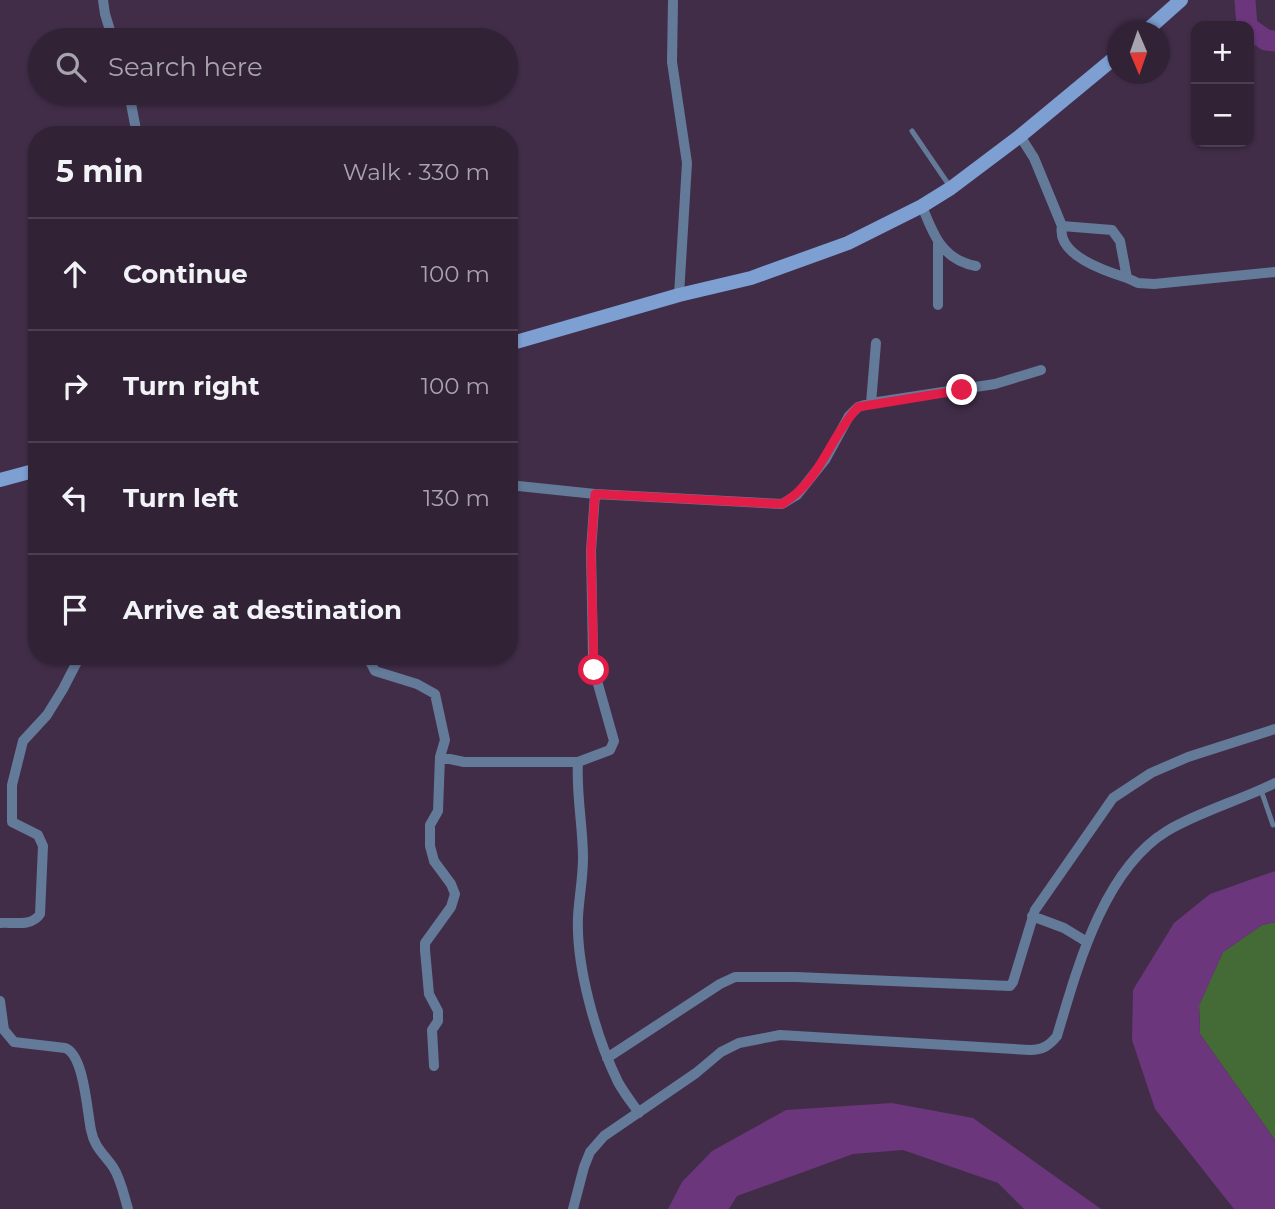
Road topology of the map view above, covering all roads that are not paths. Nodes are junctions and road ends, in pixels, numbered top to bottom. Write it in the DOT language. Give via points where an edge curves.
graph roads {
  1 [pos="103,0"];
  2 [pos="673,0"];
  3 [pos="1181,0"];
  4 [pos="1157,21"];
  5 [pos="109,28"];
  6 [pos="1107,64"];
  7 [pos="131,105"];
  8 [pos="135,126"];
  9 [pos="912,131"];
  10 [pos="1020,136"];
  11 [pos="951,188"];
  12 [pos="922,206"];
  13 [pos="1062,226"];
  14 [pos="939,243"];
  15 [pos="976,266"];
  16 [pos="1275,271"];
  17 [pos="1127,278"];
  18 [pos="679,295"];
  19 [pos="939,305"];
  20 [pos="518,341"];
  21 [pos="876,343"];
  22 [pos="1041,370"];
  23 [pos="872,403"];
  24 [pos="28,472"];
  25 [pos="0,480"];
  26 [pos="518,486"];
  27 [pos="595,494"];
  28 [pos="75,665"];
  29 [pos="372,665"];
  30 [pos="1275,729"];
  31 [pos="440,757"];
  32 [pos="578,762"];
  33 [pos="1275,783"];
  34 [pos="1261,790"];
  35 [pos="1273,825"];
  36 [pos="1036,918"];
  37 [pos="0,923"];
  38 [pos="1087,942"];
  39 [pos="0,1002"];
  40 [pos="607,1058"];
  41 [pos="434,1066"];
  42 [pos="639,1113"];
  43 [pos="128,1209"];
  44 [pos="573,1209"];
  1 -- 5 [label="street"];
  2 -- 18 [label="street" via="672,62 687,163"];
  3 -- 4 [label="main road"];
  6 -- 10 [label="main road"];
  7 -- 8 [label="street"];
  9 -- 11 [label="lane"];
  10 -- 11 [label="main road"];
  10 -- 13 [label="street"];
  11 -- 12 [label="main road"];
  12 -- 14 [label="street"];
  12 -- 18 [label="main road" via="836,247 751,278"];
  13 -- 17 [label="street" via="1063,242 1071,250"];
  13 -- 17 [label="street" via="1112,230 1120,241"];
  14 -- 15 [label="street" via="957,260"];
  14 -- 19 [label="street"];
  16 -- 17 [label="street" via="1154,284"];
  18 -- 20 [label="main road"];
  21 -- 23 [label="street"];
  22 -- 23 [label="street" via="995,384"];
  23 -- 27 [label="street" via="849,416 825,460 797,495 782,504"];
  24 -- 25 [label="main road"];
  26 -- 27 [label="street"];
  27 -- 32 [label="street" via="593,656 614,741 610,750"];
  28 -- 37 [label="street" via="50,709 23,741 12,785 12,822 38,835 43,846 40,914 30,922"];
  29 -- 31 [label="street" via="375,671 435,694 445,740"];
  30 -- 36 [label="street" via="1188,757 1151,773 1113,798"];
  31 -- 32 [label="street" via="464,762"];
  31 -- 41 [label="street" via="438,811 430,825 430,846 455,894 425,943 429,994 438,1011 432,1030"];
  32 -- 40 [label="street" via="583,856 580,955"];
  33 -- 34 [label="street"];
  34 -- 35 [label="lane"];
  34 -- 38 [label="street" via="1168,830 1147,845 1107,901"];
  36 -- 38 [label="street"];
  36 -- 40 [label="street" via="1010,986 735,977"];
  38 -- 42 [label="street" via="1057,1036 1040,1050 780,1035 739,1043 722,1052"];
  39 -- 43 [label="street" via="4,1030 14,1042 65,1048 75,1055 93,1141 115,1171"];
  40 -- 42 [label="street"];
  42 -- 44 [label="street" via="604,1136 590,1152"];
}
